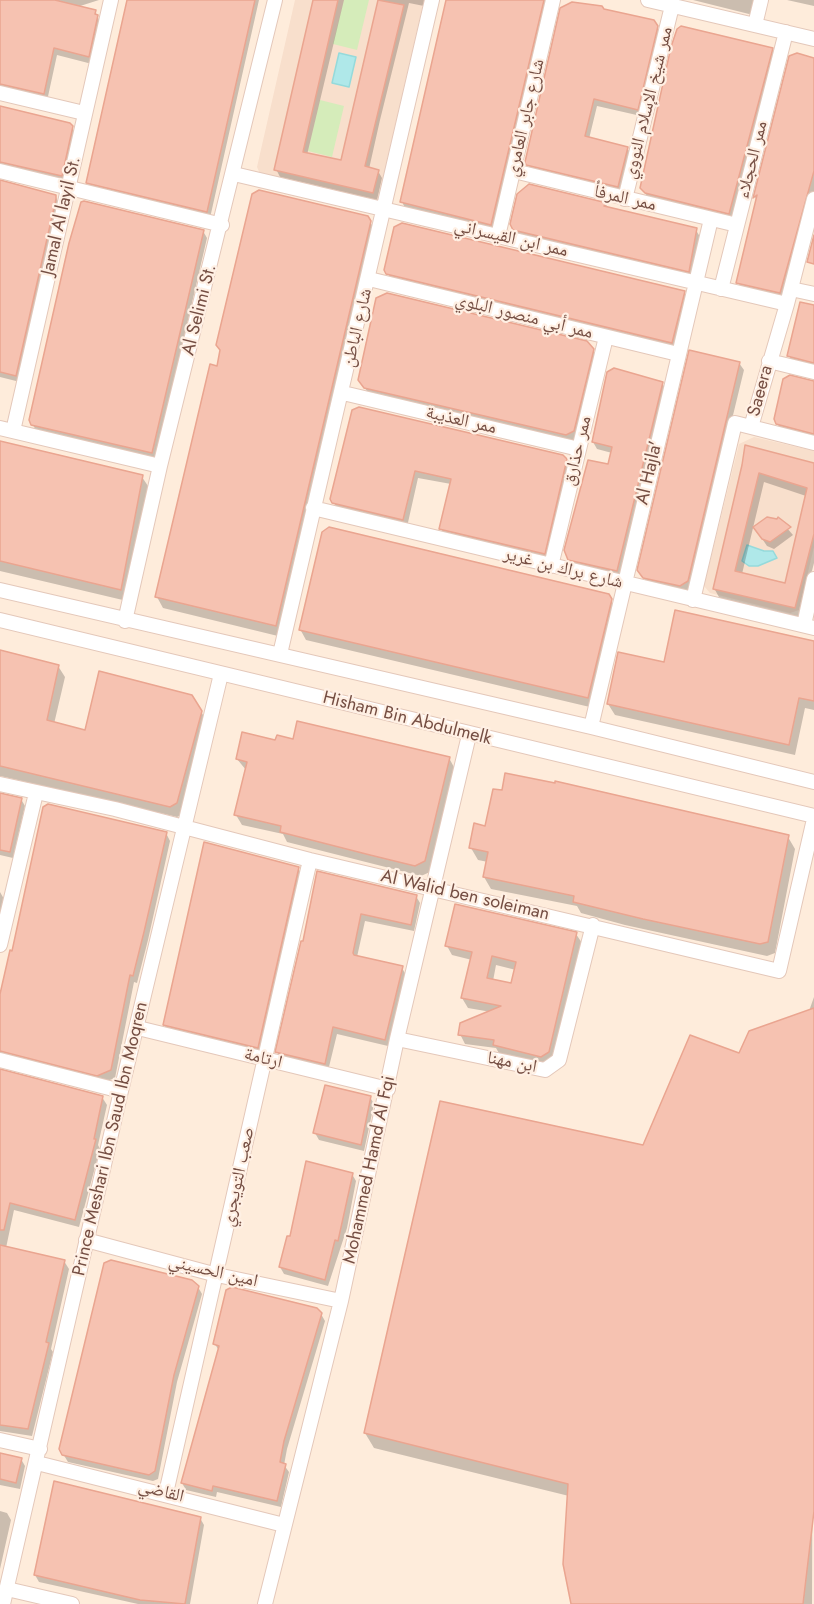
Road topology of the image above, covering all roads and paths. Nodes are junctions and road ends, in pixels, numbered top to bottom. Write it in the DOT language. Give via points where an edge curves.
graph roads {
  1 [pos="276,0"];
  2 [pos="432,0"];
  3 [pos="554,0"];
  4 [pos="648,0"];
  5 [pos="761,0"];
  6 [pos="107,1"];
  7 [pos="672,6"];
  8 [pos="755,25"];
  9 [pos="786,32"];
  10 [pos="814,39"];
  11 [pos="0,93"];
  12 [pos="84,113"];
  13 [pos="0,171"];
  14 [pos="514,171"];
  15 [pos="234,174"];
  16 [pos="69,186"];
  17 [pos="625,199"];
  18 [pos="814,199"];
  19 [pos="385,210"];
  20 [pos="711,219"];
  21 [pos="222,225"];
  22 [pos="737,225"];
  23 [pos="498,236"];
  24 [pos="369,279"];
  25 [pos="696,283"];
  26 [pos="721,289"];
  27 [pos="791,289"];
  28 [pos="814,294"];
  29 [pos="787,304"];
  30 [pos="606,337"];
  31 [pos="678,354"];
  32 [pos="769,361"];
  33 [pos="814,372"];
  34 [pos="343,393"];
  35 [pos="751,427"];
  36 [pos="6,430"];
  37 [pos="814,443"];
  38 [pos="579,449"];
  39 [pos="160,466"];
  40 [pos="313,508"];
  41 [pos="551,566"];
  42 [pos="814,579"];
  43 [pos="624,584"];
  44 [pos="0,590"];
  45 [pos="693,600"];
  46 [pos="0,620"];
  47 [pos="125,621"];
  48 [pos="809,626"];
  49 [pos="280,654"];
  50 [pos="221,674"];
  51 [pos="591,727"];
  52 [pos="469,735"];
  53 [pos="814,782"];
  54 [pos="0,784"];
  55 [pos="36,793"];
  56 [pos="814,818"];
  57 [pos="184,827"];
  58 [pos="310,860"];
  59 [pos="432,888"];
  60 [pos="593,925"];
  61 [pos="0,945"];
  62 [pos="138,1028"];
  63 [pos="397,1040"];
  64 [pos="265,1059"];
  65 [pos="0,1060"];
  66 [pos="387,1089"];
  67 [pos="121,1091"];
  68 [pos="86,1240"];
  69 [pos="217,1275"];
  70 [pos="341,1301"];
  71 [pos="0,1440"];
  72 [pos="39,1456"];
  73 [pos="166,1493"];
  74 [pos="284,1525"];
  75 [pos="3,1599"];
  76 [pos="72,1604"];
  77 [pos="265,1604"];
  1 -- 15 [label="street, Al Selimi St."];
  2 -- 19 [label="street, شارع الباطن"];
  3 -- 14 [label="street, شارع جابر العامري"];
  4 -- 7 [label="street"];
  5 -- 8 [label="street"];
  6 -- 12 [label="street, Jamal Al layil St."];
  7 -- 8 [label="street"];
  7 -- 17 [label="street, ممر شيخ الإسلام النووي"];
  8 -- 9 [label="street"];
  9 -- 10 [label="street"];
  9 -- 22 [label="street, ممر الحجلاء"];
  11 -- 12 [label="street"];
  12 -- 16 [label="street, Jamal Al layil St."];
  13 -- 16 [label="street"];
  14 -- 17 [label="street, ممر المرفأ"];
  14 -- 23 [label="street, شارع جابر العامري"];
  15 -- 19 [label="street, ممر ابن القيسراني"];
  15 -- 21 [label="street, Al Selimi St."];
  16 -- 21 [label="street"];
  16 -- 36 [label="street, Jamal Al layil St."];
  17 -- 20 [label="street, ممر المرفأ"];
  18 -- 27 [label="street, Saeera"];
  19 -- 23 [label="street, ممر ابن القيسراني"];
  19 -- 24 [label="street, شارع الباطن"];
  20 -- 22 [label="street, ممر المرفأ"];
  20 -- 25 [label="street, Al Hajla'"];
  21 -- 39 [label="street, Al Selimi St."];
  22 -- 26 [label="street, ممر الحجلاء"];
  23 -- 25 [label="street, ممر ابن القيسراني"];
  24 -- 30 [label="street, ممر أبي منصور البلوي"];
  24 -- 34 [label="street, شارع الباطن"];
  25 -- 26 [label="street, ممر ابن القيسراني"];
  25 -- 31 [label="street, Al Hajla'"];
  26 -- 29 [label="street, ممر ابن القيسراني"];
  27 -- 28 [label="street"];
  27 -- 29 [label="street, Saeera"];
  29 -- 32 [label="street, Saeera"];
  30 -- 31 [label="street, ممر أبي منصور البلوي"];
  30 -- 38 [label="street, ممر حذارق"];
  31 -- 43 [label="street, Al Hajla'"];
  32 -- 33 [label="street"];
  32 -- 35 [label="street, Saeera"];
  34 -- 38 [label="street, ممر العذيبة"];
  34 -- 40 [label="street, شارع الباطن"];
  35 -- 37 [label="street"];
  35 -- 45 [label="street, Saeera" via="735,423"];
  36 -- 39 [label="street"];
  38 -- 41 [label="street, ممر حذارق"];
  39 -- 47 [label="street, Al Selimi St."];
  40 -- 41 [label="street, شارع براك بن غرير"];
  40 -- 49 [label="street, شارع الباطن"];
  41 -- 43 [label="street, شارع براك بن غرير"];
  42 -- 48 [label="street"];
  43 -- 45 [label="street, شارع براك بن غرير"];
  43 -- 51 [label="street, Al Hajla'"];
  44 -- 47 [label="street, Hisham Bin Abdulmelk"];
  45 -- 48 [label="street, شارع براك بن غرير"];
  46 -- 50 [label="street, Hisham Bin Abdulmelk"];
  47 -- 49 [label="street, Hisham Bin Abdulmelk"];
  49 -- 51 [label="street, Hisham Bin Abdulmelk"];
  50 -- 52 [label="street, Hisham Bin Abdulmelk"];
  50 -- 57 [label="street, Prince Meshari Ibn Saud Ibn Moqren"];
  51 -- 53 [label="street, Hisham Bin Abdulmelk"];
  52 -- 56 [label="street, Hisham Bin Abdulmelk"];
  52 -- 59 [label="street, Mohammed Hamd Al Fqi"];
  54 -- 55 [label="street, Al Walid ben soleiman"];
  55 -- 57 [label="street, Al Walid ben soleiman"];
  55 -- 61 [label="street"];
  56 -- 60 [label="street, Al Walid ben soleiman" via="779,971"];
  57 -- 58 [label="street, Al Walid ben soleiman"];
  57 -- 62 [label="street, Prince Meshari Ibn Saud Ibn Moqren"];
  58 -- 59 [label="street, Al Walid ben soleiman"];
  58 -- 64 [label="street, صعب التويجري"];
  59 -- 60 [label="street, Al Walid ben soleiman"];
  59 -- 63 [label="street, Mohammed Hamd Al Fqi"];
  60 -- 63 [label="street, ابن مهنا" via="559,1060 545,1070"];
  62 -- 64 [label="street, ارتامة"];
  62 -- 67 [label="street, Prince Meshari Ibn Saud Ibn Moqren"];
  63 -- 66 [label="street, Mohammed Hamd Al Fqi"];
  64 -- 66 [label="street, ارتامة"];
  64 -- 69 [label="street, صعب التويجري"];
  65 -- 67 [label="street"];
  66 -- 70 [label="street, Mohammed Hamd Al Fqi"];
  67 -- 68 [label="street, Prince Meshari Ibn Saud Ibn Moqren"];
  68 -- 69 [label="street, امين الحسيني"];
  68 -- 72 [label="street, Prince Meshari Ibn Saud Ibn Moqren"];
  69 -- 70 [label="street, امين الحسيني"];
  69 -- 73 [label="street, صعب التويجري"];
  70 -- 74 [label="street, Mohammed Hamd Al Fqi"];
  71 -- 72 [label="street, القاضي"];
  72 -- 73 [label="street, القاضي"];
  72 -- 75 [label="street, Prince Meshari Ibn Saud Ibn Moqren"];
  73 -- 74 [label="street, القاضي"];
  74 -- 77 [label="street, Mohammed Hamd Al Fqi"];
  75 -- 76 [label="street"];
}
